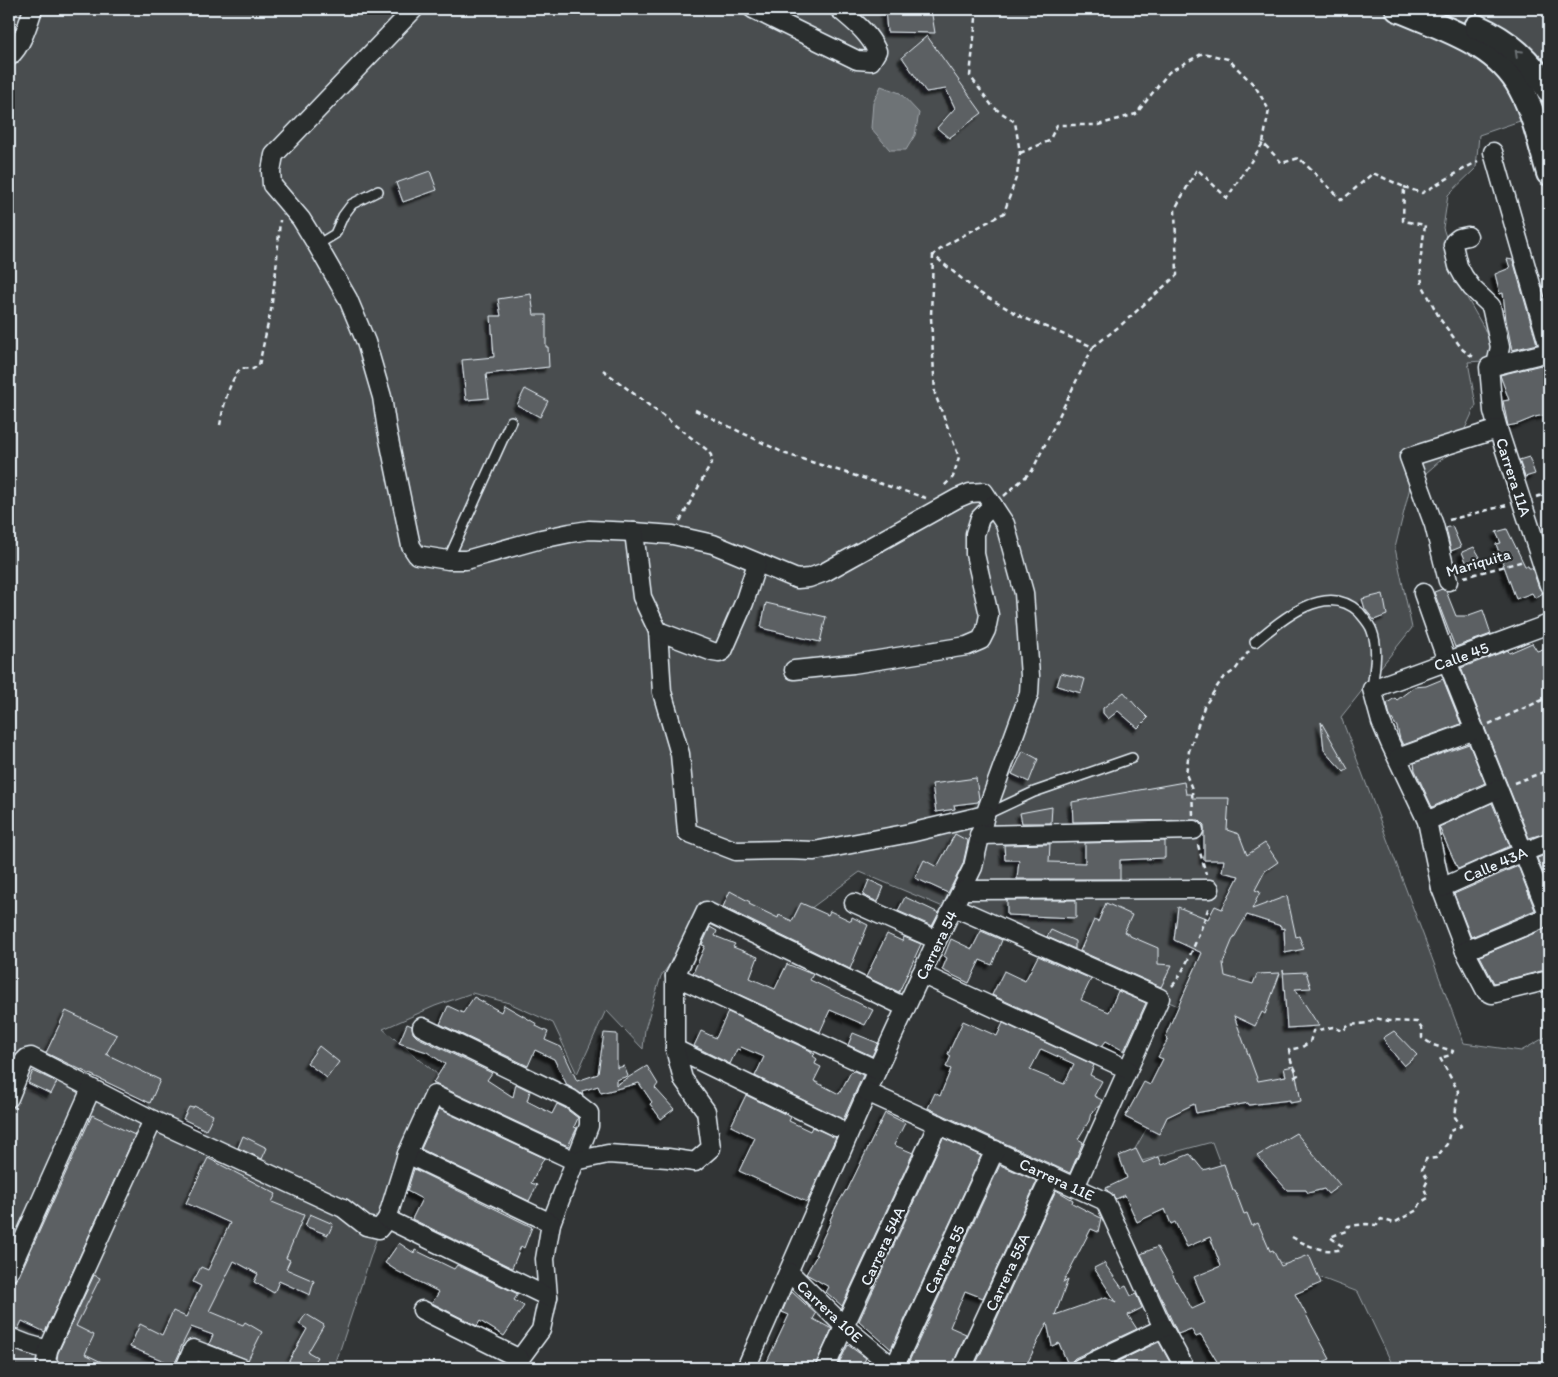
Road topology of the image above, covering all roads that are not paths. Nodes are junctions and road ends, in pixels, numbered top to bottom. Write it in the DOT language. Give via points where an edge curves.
graph roads {
  1 [pos="33,9"];
  2 [pos="414,9"];
  3 [pos="753,9"];
  4 [pos="839,9"];
  5 [pos="1398,9"];
  6 [pos="1434,9"];
  7 [pos="9,57"];
  8 [pos="1549,90"];
  9 [pos="1539,102"];
  10 [pos="1493,152"];
  11 [pos="1549,173"];
  12 [pos="378,191"];
  13 [pos="1468,236"];
  14 [pos="317,245"];
  15 [pos="1549,347"];
  16 [pos="1549,352"];
  17 [pos="1493,366"];
  18 [pos="511,421"];
  19 [pos="1498,429"];
  20 [pos="993,505"];
  21 [pos="634,532"];
  22 [pos="448,560"];
  23 [pos="757,564"];
  24 [pos="1448,581"];
  25 [pos="1549,585"];
  26 [pos="1423,593"];
  27 [pos="1549,624"];
  28 [pos="658,631"];
  29 [pos="1255,642"];
  30 [pos="1447,661"];
  31 [pos="794,670"];
  32 [pos="1372,689"];
  33 [pos="1475,730"];
  34 [pos="1132,758"];
  35 [pos="1398,758"];
  36 [pos="1498,789"];
  37 [pos="984,815"];
  38 [pos="1427,821"];
  39 [pos="1194,830"];
  40 [pos="979,835"];
  41 [pos="1549,842"];
  42 [pos="1523,851"];
  43 [pos="1441,888"];
  44 [pos="963,890"];
  45 [pos="1210,890"];
  46 [pos="854,903"];
  47 [pos="954,907"];
  48 [pos="1549,916"];
  49 [pos="937,940"];
  50 [pos="1465,951"];
  51 [pos="921,974"];
  52 [pos="675,976"];
  53 [pos="1549,980"];
  54 [pos="905,1008"];
  55 [pos="422,1027"];
  56 [pos="675,1049"];
  57 [pos="1127,1069"];
  58 [pos="877,1070"];
  59 [pos="91,1089"];
  60 [pos="867,1092"];
  61 [pos="9,1098"];
  62 [pos="153,1120"];
  63 [pos="938,1124"];
  64 [pos="836,1127"];
  65 [pos="995,1150"];
  66 [pos="408,1154"];
  67 [pos="574,1161"];
  68 [pos="1051,1176"];
  69 [pos="1075,1187"];
  70 [pos="387,1219"];
  71 [pos="551,1223"];
  72 [pos="9,1272"];
  73 [pos="789,1272"];
  74 [pos="548,1297"];
  75 [pos="422,1310"];
  76 [pos="845,1327"];
  77 [pos="1163,1328"];
  78 [pos="9,1337"];
  79 [pos="48,1350"];
  80 [pos="516,1364"];
  81 [pos="51,1368"];
  82 [pos="185,1368"];
  83 [pos="242,1368"];
  84 [pos="746,1368"];
  85 [pos="825,1368"];
  86 [pos="894,1368"];
  87 [pos="962,1368"];
  88 [pos="1080,1368"];
  89 [pos="1185,1368"];
  1 -- 7 [label="street" via="15,52"];
  2 -- 14 [label="street" via="274,155 272,185 301,219"];
  3 -- 4 [label="street" via="857,60 871,61 877,51 872,39"];
  5 -- 9 [label="main road" via="1491,53 1513,75 1522,90"];
  8 -- 6 [label="main road, one-way" via="1536,70 1512,47 1484,30"];
  9 -- 11 [label="main road"];
  10 -- 15 [label="street"];
  12 -- 14 [label="lane" via="352,204 335,234"];
  13 -- 17 [label="street, Carrera 11A" via="1459,238 1453,245 1464,277 1491,306 1500,347"];
  14 -- 22 [label="street" via="348,299 366,342 382,396 411,546 417,555"];
  16 -- 17 [label="street"];
  17 -- 19 [label="street, Carrera 11A" via="1493,411"];
  18 -- 22 [label="lane"];
  19 -- 24 [label="street" via="1409,457 1434,524"];
  19 -- 25 [label="street, Carrera 11A"];
  20 -- 23 [label="street" via="984,492 970,493 809,578 797,580"];
  20 -- 31 [label="street" via="980,518 975,534 976,563 990,615 981,640 967,646"];
  20 -- 37 [label="street, Carrera 54" via="1005,524 1024,592 1030,676 1029,694"];
  21 -- 22 [label="street" via="589,530 541,539 466,560"];
  21 -- 23 [label="street" via="673,535 713,544"];
  21 -- 28 [label="street" via="642,597"];
  23 -- 28 [label="street" via="744,603 719,653"];
  26 -- 30 [label="street"];
  27 -- 30 [label="street, Calle 45"];
  28 -- 37 [label="street" via="662,692 680,754 687,832 736,851 814,851"];
  29 -- 32 [label="lane" via="1281,620 1314,602 1335,601 1352,605 1372,631 1376,649"];
  30 -- 32 [label="street, Calle 45"];
  30 -- 33 [label="street"];
  32 -- 35 [label="street"];
  33 -- 35 [label="street"];
  33 -- 36 [label="street"];
  34 -- 37 [label="lane" via="1034,792"];
  35 -- 38 [label="street"];
  36 -- 38 [label="street"];
  36 -- 42 [label="street"];
  37 -- 40 [label="street, Carrera 54"];
  38 -- 43 [label="street"];
  39 -- 40 [label="street"];
  40 -- 44 [label="street, Carrera 54" via="973,867"];
  41 -- 42 [label="street, Calle 43A"];
  42 -- 43 [label="street, Calle 43A"];
  42 -- 48 [label="street"];
  43 -- 50 [label="street"];
  44 -- 45 [label="street"];
  44 -- 47 [label="street, Carrera 54"];
  46 -- 49 [label="street"];
  47 -- 49 [label="street, Carrera 54"];
  47 -- 57 [label="street" via="1160,998"];
  48 -- 50 [label="street"];
  49 -- 51 [label="street, Carrera 54"];
  50 -- 53 [label="street" via="1486,991 1492,994"];
  51 -- 54 [label="street, Carrera 54"];
  51 -- 57 [label="street"];
  52 -- 54 [label="street" via="706,911"];
  52 -- 56 [label="street"];
  52 -- 58 [label="street"];
  54 -- 58 [label="street, Carrera 54"];
  55 -- 67 [label="street" via="571,1099 589,1112 589,1126"];
  56 -- 64 [label="street"];
  56 -- 67 [label="street" via="682,1079 706,1111 711,1148 695,1162 608,1154"];
  57 -- 69 [label="street"];
  58 -- 60 [label="street, Carrera 54"];
  59 -- 61 [label="street" via="31,1057 24,1061"];
  59 -- 62 [label="street"];
  59 -- 72 [label="street"];
  60 -- 63 [label="street, Carrera 11E"];
  60 -- 73 [label="street, Carrera 54"];
  62 -- 70 [label="street" via="343,1208 366,1226 378,1229"];
  62 -- 79 [label="street"];
  63 -- 65 [label="street, Carrera 11E"];
  63 -- 76 [label="street, Carrera 54A"];
  65 -- 68 [label="street, Carrera 11E"];
  65 -- 86 [label="street, Carrera 55"];
  66 -- 67 [label="street" via="434,1095"];
  66 -- 70 [label="street"];
  66 -- 71 [label="street"];
  67 -- 71 [label="street"];
  68 -- 69 [label="street, Carrera 11E"];
  68 -- 87 [label="street, Carrera 55A"];
  69 -- 77 [label="street, Carrera 11E" via="1106,1201"];
  70 -- 74 [label="street"];
  71 -- 74 [label="street" via="545,1259"];
  73 -- 76 [label="street, Carrera 10E"];
  73 -- 84 [label="street, Carrera 54"];
  74 -- 80 [label="street" via="540,1330"];
  75 -- 80 [label="street"];
  76 -- 85 [label="street, Carrera 54A"];
  76 -- 86 [label="street, Carrera 10E"];
  77 -- 88 [label="street"];
  77 -- 89 [label="street, Carrera 11E"];
  78 -- 79 [label="street"];
  79 -- 81 [label="street" via="46,1362"];
  82 -- 83 [label="street" via="193,1349"];
}
